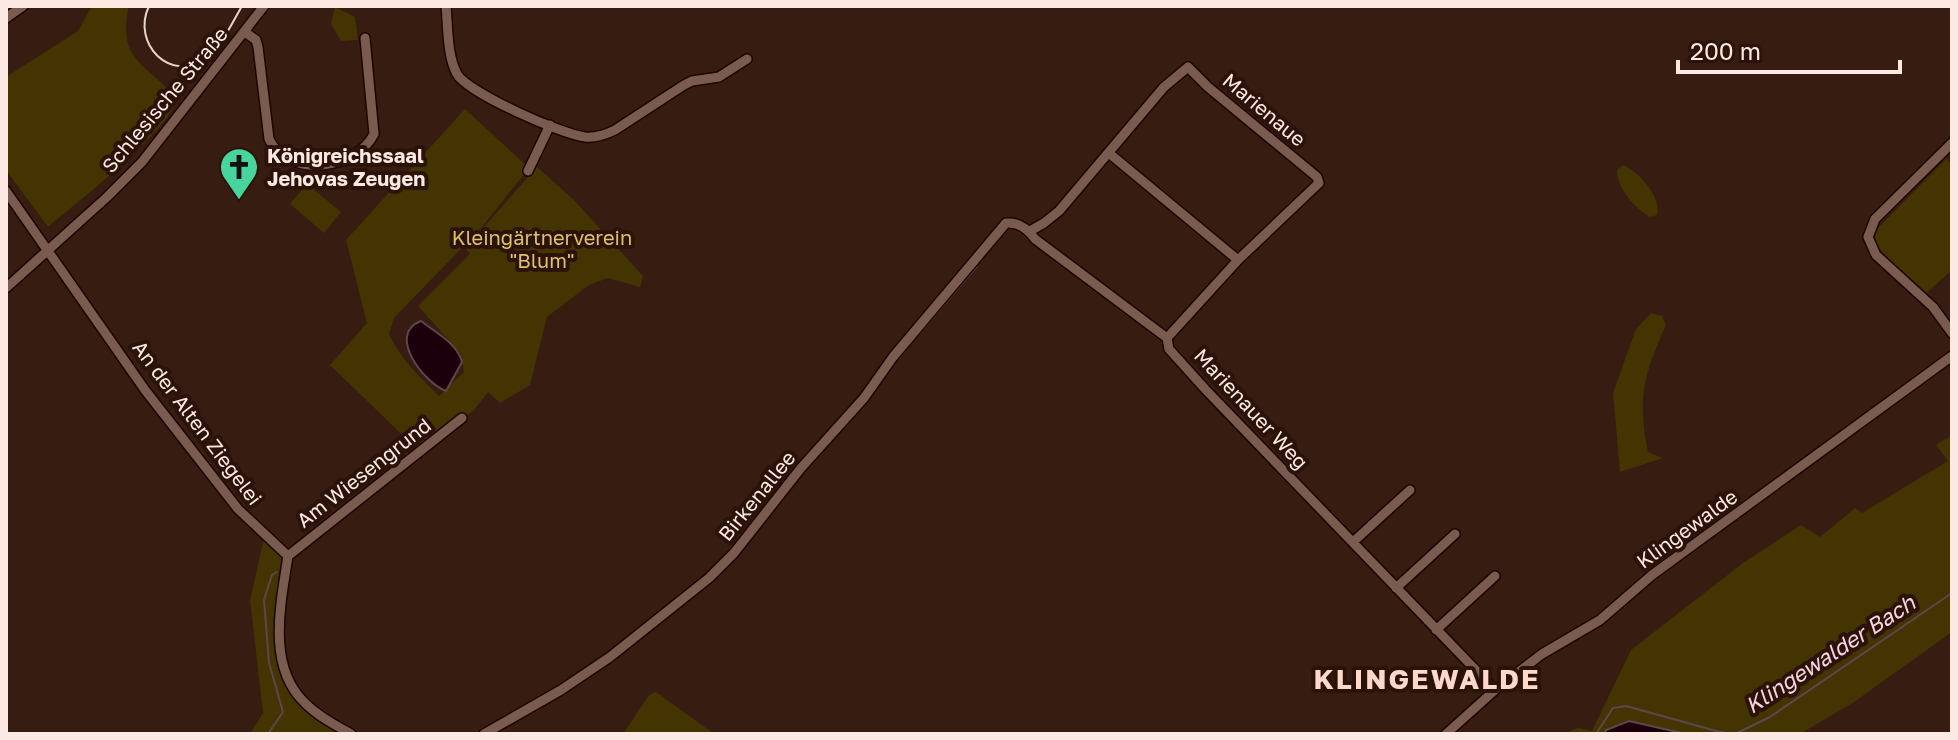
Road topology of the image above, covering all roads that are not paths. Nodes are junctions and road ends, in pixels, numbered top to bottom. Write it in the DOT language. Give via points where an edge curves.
graph roads {
  1 [pos="23,6"];
  2 [pos="264,6"];
  3 [pos="446,6"];
  4 [pos="6,18"];
  5 [pos="245,32"];
  6 [pos="365,38"];
  7 [pos="747,59"];
  8 [pos="550,125"];
  9 [pos="1952,143"];
  10 [pos="1110,154"];
  11 [pos="528,171"];
  12 [pos="6,191"];
  13 [pos="1006,223"];
  14 [pos="1030,231"];
  15 [pos="48,252"];
  16 [pos="1238,260"];
  17 [pos="6,288"];
  18 [pos="1952,333"];
  19 [pos="1167,338"];
  20 [pos="1952,356"];
  21 [pos="462,418"];
  22 [pos="1410,490"];
  23 [pos="1455,534"];
  24 [pos="1353,542"];
  25 [pos="288,556"];
  26 [pos="1495,576"];
  27 [pos="1396,588"];
  28 [pos="1436,630"];
  29 [pos="1495,690"];
  30 [pos="351,734"];
  31 [pos="484,734"];
  32 [pos="1446,734"];
  1 -- 4 [label="street"];
  2 -- 5 [label="street, Schlesische Straße"];
  3 -- 8 [label="street" via="453,64 462,81"];
  5 -- 6 [label="street, Schlesische Straße" via="258,47 271,143 286,158 306,164 352,158 374,134"];
  5 -- 15 [label="street, Schlesische Straße" via="142,162"];
  7 -- 8 [label="street" via="719,77 684,85 606,135 586,137"];
  8 -- 11 [label="street"];
  9 -- 18 [label="street" via="1875,219 1868,237 1876,255 1933,307"];
  10 -- 14 [label="street, Marienaue" via="1059,211"];
  10 -- 16 [label="street"];
  10 -- 16 [label="street, Marienaue" via="1164,87 1188,67 1319,179 1318,188"];
  12 -- 15 [label="street, An der Alten Ziegelei"];
  13 -- 14 [label="street, Marienauer Weg"];
  13 -- 31 [label="street, Birkenallee" via="726,562 610,657"];
  14 -- 19 [label="street, Marienauer Weg"];
  15 -- 17 [label="street, Schlesische Straße"];
  15 -- 25 [label="street, An der Alten Ziegelei" via="145,390 238,509"];
  16 -- 19 [label="street, Marienaue"];
  19 -- 24 [label="street, Marienauer Weg" via="1169,349 1206,390"];
  20 -- 29 [label="street, Klingewalde" via="1652,575 1600,620"];
  21 -- 25 [label="street, Am Wiesengrund"];
  22 -- 24 [label="street"];
  23 -- 27 [label="street"];
  24 -- 27 [label="street, Marienauer Weg"];
  25 -- 30 [label="street" via="279,617 290,685 305,704"];
  26 -- 28 [label="street"];
  27 -- 28 [label="street, Marienauer Weg"];
  28 -- 29 [label="street, Marienauer Weg"];
  29 -- 32 [label="street, Klingewalde"];
}
